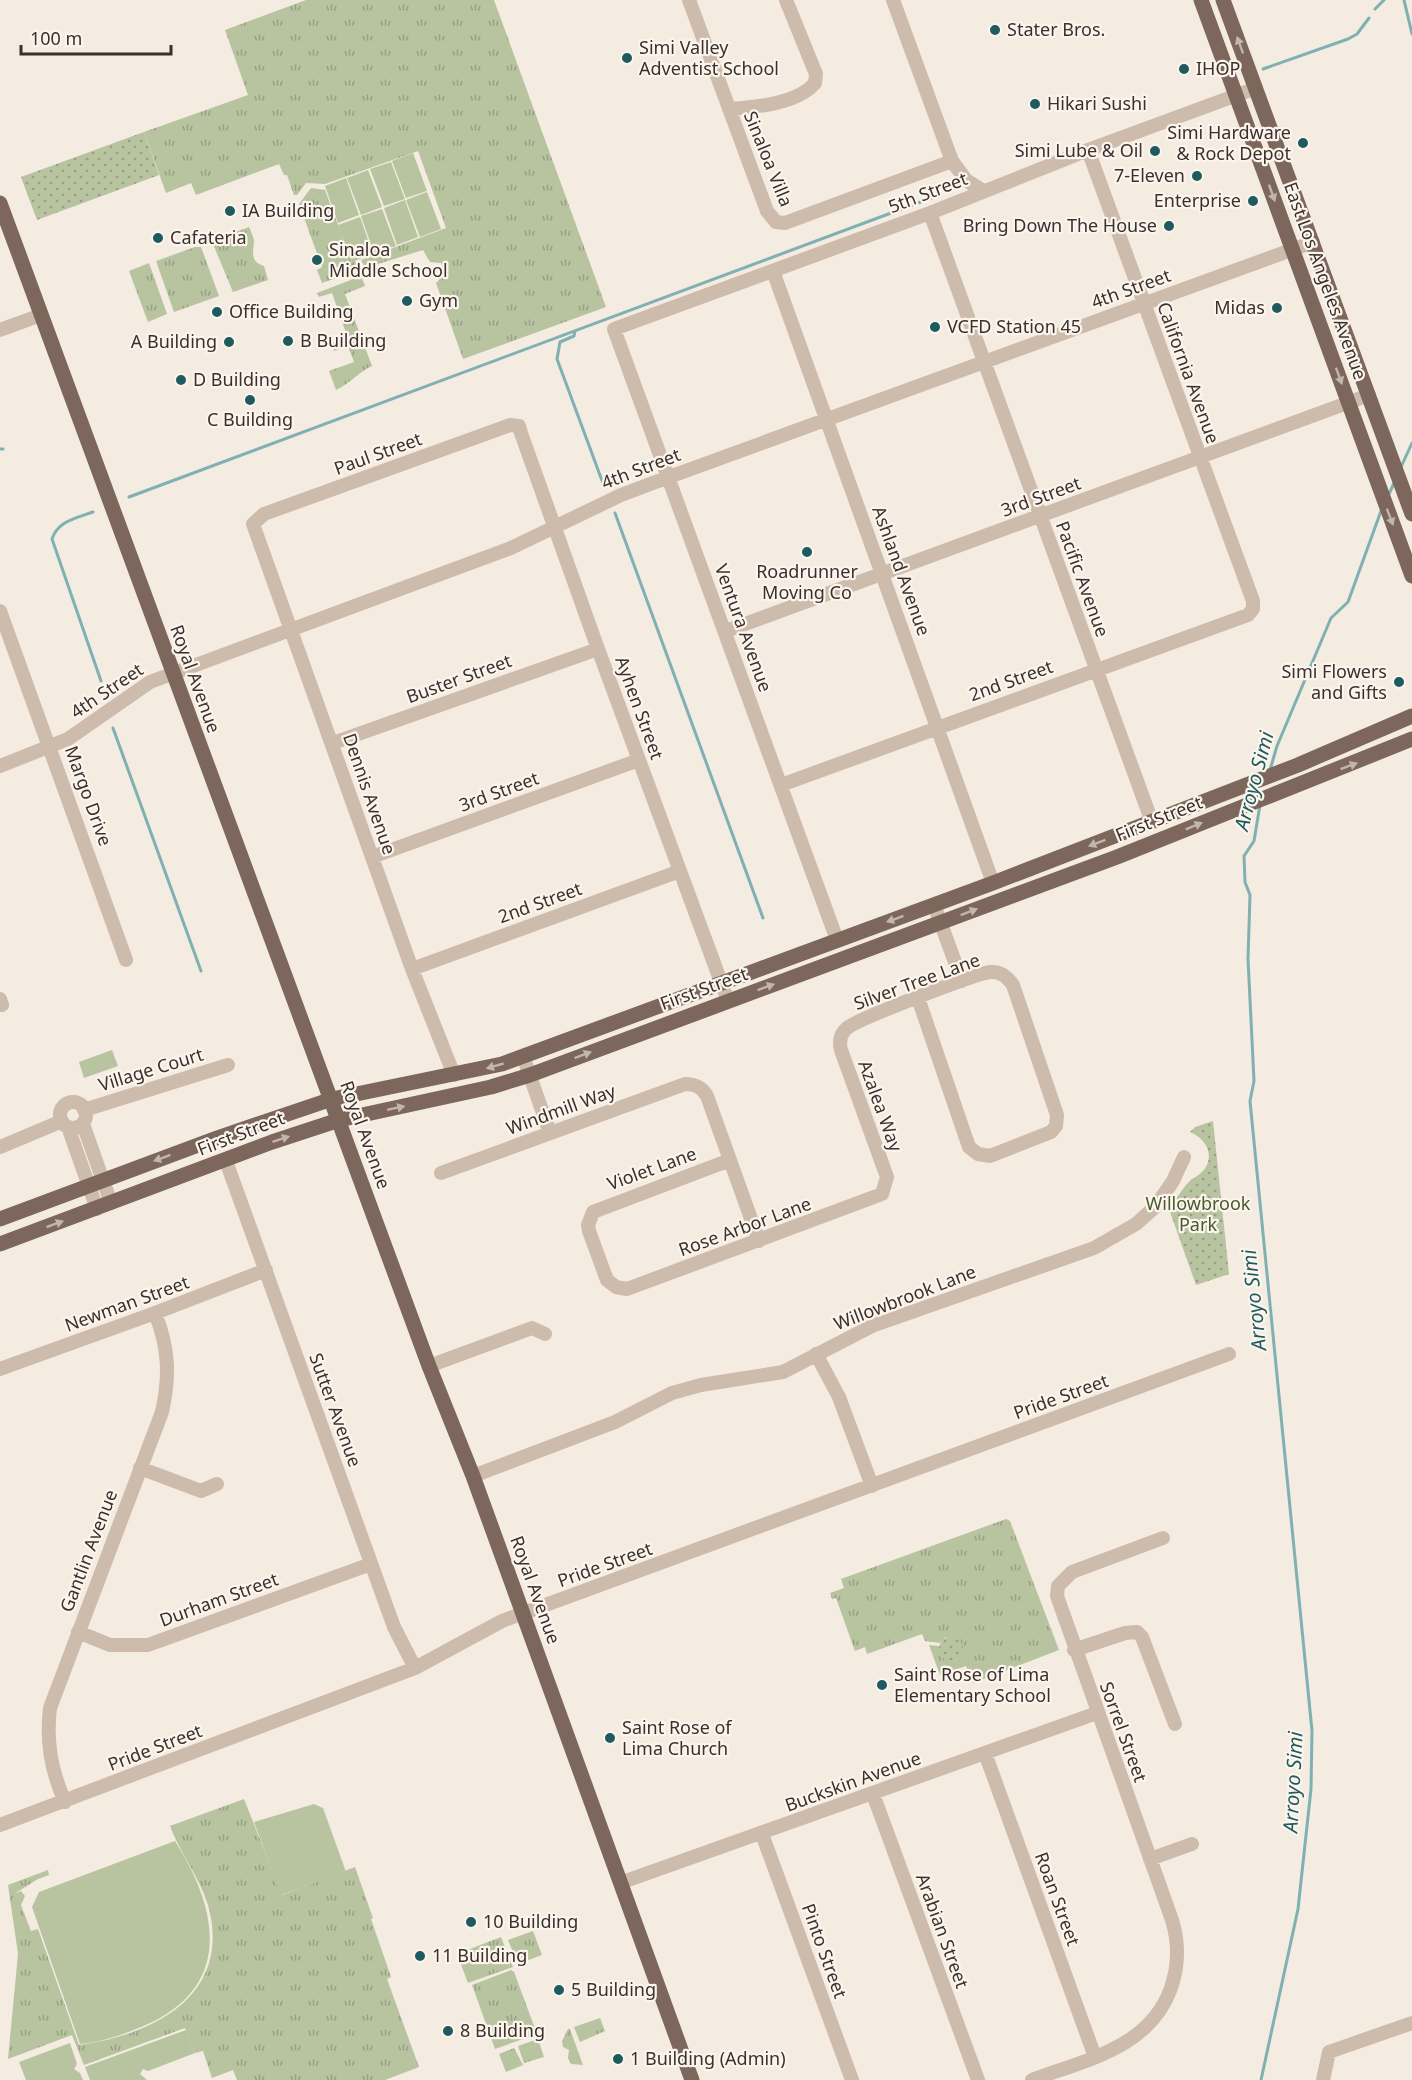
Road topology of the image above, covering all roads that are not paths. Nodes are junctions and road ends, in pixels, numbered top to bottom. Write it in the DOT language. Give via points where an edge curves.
graph roads {
  1 [pos="689,0"];
  2 [pos="786,0"];
  3 [pos="893,0"];
  4 [pos="1202,0"];
  5 [pos="1223,0"];
  6 [pos="1256,88"];
  7 [pos="1236,96"];
  8 [pos="729,109"];
  9 [pos="1088,150"];
  10 [pos="952,161"];
  11 [pos="983,191"];
  12 [pos="0,203"];
  13 [pos="930,213"];
  14 [pos="1313,242"];
  15 [pos="1293,249"];
  16 [pos="773,271"];
  17 [pos="1144,304"];
  18 [pos="41,315"];
  19 [pos="614,329"];
  20 [pos="0,330"];
  21 [pos="982,362"];
  22 [pos="1369,396"];
  23 [pos="1349,403"];
  24 [pos="828,420"];
  25 [pos="519,426"];
  26 [pos="1200,458"];
  27 [pos="669,477"];
  28 [pos="1412,514"];
  29 [pos="1040,517"];
  30 [pos="253,524"];
  31 [pos="555,526"];
  32 [pos="883,573"];
  33 [pos="1411,573"];
  34 [pos="1253,609"];
  35 [pos="0,610"];
  36 [pos="291,630"];
  37 [pos="726,631"];
  38 [pos="5,637"];
  39 [pos="598,649"];
  40 [pos="1096,669"];
  41 [pos="172,673"];
  42 [pos="1412,716"];
  43 [pos="938,727"];
  44 [pos="1412,740"];
  45 [pos="333,743"];
  46 [pos="51,746"];
  47 [pos="639,760"];
  48 [pos="0,766"];
  49 [pos="781,785"];
  50 [pos="1152,822"];
  51 [pos="372,857"];
  52 [pos="680,871"];
  53 [pos="993,883"];
  54 [pos="934,905"];
  55 [pos="941,923"];
  56 [pos="837,940"];
  57 [pos="126,960"];
  58 [pos="412,969"];
  59 [pos="963,981"];
  60 [pos="721,984"];
  61 [pos="918,998"];
  62 [pos="728,1001"];
  63 [pos="843,1032"];
  64 [pos="523,1056"];
  65 [pos="228,1065"];
  66 [pos="454,1075"];
  67 [pos="530,1075"];
  68 [pos="332,1099"];
  69 [pos="84,1110"];
  70 [pos="339,1120"];
  71 [pos="65,1124"];
  72 [pos="83,1124"];
  73 [pos="550,1133"];
  74 [pos="0,1147"];
  75 [pos="1184,1157"];
  76 [pos="730,1160"];
  77 [pos="226,1161"];
  78 [pos="441,1173"];
  79 [pos="96,1182"];
  80 [pos="884,1191"];
  81 [pos="104,1206"];
  82 [pos="0,1219"];
  83 [pos="759,1240"];
  84 [pos="0,1244"];
  85 [pos="266,1270"];
  86 [pos="616,1287"];
  87 [pos="155,1313"];
  88 [pos="545,1334"];
  89 [pos="816,1354"];
  90 [pos="1229,1354"];
  91 [pos="429,1366"];
  92 [pos="0,1369"];
  93 [pos="140,1468"];
  94 [pos="473,1476"];
  95 [pos="217,1484"];
  96 [pos="872,1486"];
  97 [pos="1163,1538"];
  98 [pos="371,1564"];
  99 [pos="523,1614"];
  100 [pos="78,1632"];
  101 [pos="1074,1650"];
  102 [pos="415,1668"];
  103 [pos="1097,1713"];
  104 [pos="1174,1724"];
  105 [pos="985,1753"];
  106 [pos="873,1794"];
  107 [pos="65,1802"];
  108 [pos="0,1825"];
  109 [pos="762,1834"];
  110 [pos="1192,1845"];
  111 [pos="1150,1859"];
  112 [pos="620,1883"];
  113 [pos="1412,2023"];
  114 [pos="1095,2057"];
  115 [pos="692,2080"];
  116 [pos="852,2080"];
  117 [pos="978,2080"];
  118 [pos="1032,2080"];
  119 [pos="1323,2080"];
  1 -- 8 [label="street, Sinaloa Villa"];
  2 -- 8 [label="street" via="816,74 815,83 800,96"];
  3 -- 10 [label="street"];
  4 -- 7 [label="main road, East Los Angeles Avenue"];
  6 -- 5 [label="main road, East Los Angeles Avenue, one-way"];
  6 -- 7 [label="street, 5th Street"];
  6 -- 14 [label="main road, East Los Angeles Avenue"];
  7 -- 9 [label="street, 5th Street"];
  7 -- 15 [label="main road, East Los Angeles Avenue, one-way"];
  8 -- 10 [label="street, Sinaloa Villa" via="767,211 776,222 784,223"];
  9 -- 11 [label="street, 5th Street"];
  9 -- 17 [label="street, California Avenue"];
  10 -- 11 [label="street" via="966,180"];
  11 -- 13 [label="street, 5th Street"];
  12 -- 18 [label="main road, Royal Avenue"];
  13 -- 16 [label="street, 5th Street"];
  13 -- 21 [label="street, Pacific Avenue"];
  14 -- 15 [label="street, 4th Street"];
  14 -- 22 [label="main road, East Los Angeles Avenue"];
  15 -- 17 [label="street, 4th Street"];
  15 -- 23 [label="main road, East Los Angeles Avenue, one-way"];
  16 -- 19 [label="street, 5th Street"];
  16 -- 24 [label="street, Ashland Avenue"];
  17 -- 21 [label="street, 4th Street"];
  17 -- 26 [label="street, California Avenue"];
  18 -- 20 [label="street"];
  18 -- 41 [label="main road, Royal Avenue"];
  19 -- 27 [label="street, Ventura Avenue"];
  21 -- 24 [label="street, 4th Street"];
  21 -- 29 [label="street, Pacific Avenue"];
  22 -- 23 [label="street, 3rd Street"];
  22 -- 28 [label="main road, East Los Angeles Avenue"];
  23 -- 26 [label="street, 3rd Street"];
  23 -- 33 [label="main road, East Los Angeles Avenue, one-way"];
  24 -- 27 [label="street, 4th Street"];
  24 -- 32 [label="street, Ashland Avenue"];
  25 -- 30 [label="street, Paul Street" via="510,425 264,514"];
  25 -- 31 [label="street, Ayhen Street"];
  26 -- 29 [label="street, 3rd Street"];
  26 -- 34 [label="street, California Avenue"];
  27 -- 31 [label="street, 4th Street"];
  27 -- 37 [label="street, Ventura Avenue"];
  29 -- 32 [label="street, 3rd Street"];
  29 -- 40 [label="street, Pacific Avenue"];
  30 -- 36 [label="street, Dennis Avenue"];
  31 -- 36 [label="street, 4th Street" via="511,548"];
  31 -- 39 [label="street, Ayhen Street"];
  32 -- 37 [label="street, 3rd Street"];
  32 -- 43 [label="street, Ashland Avenue"];
  34 -- 40 [label="street, 2nd Street" via="1248,615"];
  35 -- 38 [label="street, Margo Drive"];
  36 -- 41 [label="street, 4th Street"];
  36 -- 45 [label="street, Dennis Avenue"];
  37 -- 49 [label="street, Ventura Avenue"];
  38 -- 46 [label="street, Margo Drive"];
  39 -- 45 [label="street, Buster Street"];
  39 -- 47 [label="street, Ayhen Street"];
  40 -- 43 [label="street, 2nd Street"];
  40 -- 50 [label="street, Pacific Avenue"];
  41 -- 46 [label="street, 4th Street" via="136,689 85,729"];
  41 -- 68 [label="main road, Royal Avenue"];
  42 -- 50 [label="main road, First Street"];
  43 -- 49 [label="street, 2nd Street"];
  43 -- 53 [label="street, Ashland Avenue"];
  55 -- 44 [label="main road, First Street, one-way"];
  45 -- 51 [label="street, Dennis Avenue"];
  46 -- 48 [label="street, 4th Street"];
  46 -- 57 [label="street, Margo Drive"];
  47 -- 51 [label="street, 3rd Street"];
  47 -- 52 [label="street, Ayhen Street"];
  49 -- 56 [label="street, Ventura Avenue"];
  50 -- 53 [label="main road, First Street, one-way"];
  51 -- 58 [label="street, Dennis Avenue"];
  52 -- 58 [label="street, 2nd Street"];
  52 -- 60 [label="street, Ayhen Street"];
  53 -- 54 [label="main road, First Street"];
  54 -- 55 [label="street"];
  54 -- 56 [label="main road, First Street, one-way"];
  55 -- 59 [label="street"];
  62 -- 55 [label="main road, First Street, one-way"];
  56 -- 60 [label="main road, First Street"];
  58 -- 66 [label="street, Dennis Avenue"];
  59 -- 61 [label="street, Silver Tree Lane"];
  59 -- 61 [label="street, Silver Tree Lane" via="989,972 1005,976 1013,985 1057,1114 1056,1126 1047,1135 990,1156 969,1147"];
  60 -- 62 [label="street, Ayhen Street"];
  60 -- 64 [label="main road, First Street"];
  61 -- 63 [label="street, Silver Tree Lane" via="852,1024"];
  67 -- 62 [label="main road, First Street, one-way"];
  63 -- 80 [label="street, Azalea Way" via="841,1050 887,1177"];
  64 -- 66 [label="main road, First Street, one-way"];
  64 -- 67 [label="street"];
  65 -- 69 [label="street, Village Court"];
  66 -- 68 [label="main road, First Street"];
  70 -- 67 [label="main road, First Street, one-way"];
  67 -- 73 [label="street"];
  68 -- 70 [label="main road, Royal Avenue"];
  68 -- 79 [label="main road, First Street, one-way"];
  69 -- 71 [label="street, Village Court" via="79,1103 69,1102 61,1109"];
  69 -- 72 [label="street, Village Court"];
  77 -- 70 [label="main road, First Street, one-way"];
  70 -- 91 [label="main road, Royal Avenue"];
  71 -- 72 [label="street, Village Court" via="77,1128"];
  71 -- 74 [label="street, Village Court"];
  71 -- 79 [label="street, Village Court"];
  72 -- 79 [label="street, Village Court"];
  73 -- 76 [label="street, Windmill Way" via="685,1084 695,1085 706,1096"];
  73 -- 78 [label="street, Windmill Way"];
  75 -- 89 [label="street, Willowbrook Lane" via="1155,1207 1113,1240 872,1326"];
  76 -- 83 [label="street"];
  76 -- 86 [label="street, Violet Lane" via="597,1208 590,1217 589,1231 607,1280"];
  77 -- 81 [label="main road, First Street"];
  77 -- 85 [label="street, Sutter Avenue"];
  79 -- 81 [label="street, Village Court"];
  79 -- 82 [label="main road, First Street"];
  80 -- 83 [label="street, Rose Arbor Lane" via="877,1197"];
  84 -- 81 [label="main road, First Street, one-way"];
  83 -- 86 [label="street, Rose Arbor Lane" via="627,1288"];
  85 -- 87 [label="street, Newman Street"];
  85 -- 98 [label="street, Sutter Avenue"];
  87 -- 92 [label="street, Newman Street"];
  87 -- 93 [label="street, Gantlin Avenue" via="168,1352 168,1385"];
  88 -- 91 [label="street" via="532,1328"];
  89 -- 94 [label="street, Willowbrook Lane" via="776,1374 672,1393 597,1430"];
  89 -- 96 [label="street" via="839,1397"];
  90 -- 96 [label="street, Pride Street"];
  91 -- 94 [label="main road, Royal Avenue"];
  93 -- 95 [label="street" via="201,1491"];
  93 -- 100 [label="street, Gantlin Avenue"];
  94 -- 99 [label="main road, Royal Avenue"];
  96 -- 99 [label="street, Pride Street"];
  97 -- 101 [label="street, Sorrel Street" via="1064,1577 1056,1596"];
  98 -- 100 [label="street, Durham Street" via="148,1645 110,1645"];
  98 -- 102 [label="street, Sutter Avenue" via="394,1627"];
  99 -- 102 [label="street, Pride Street" via="490,1627"];
  99 -- 112 [label="main road, Royal Avenue"];
  100 -- 107 [label="street, Gantlin Avenue" via="48,1724 51,1764"];
  101 -- 103 [label="street, Sorrel Street"];
  101 -- 104 [label="street" via="1137,1632"];
  102 -- 107 [label="street, Pride Street"];
  103 -- 105 [label="street, Buckskin Avenue"];
  103 -- 111 [label="street, Sorrel Street"];
  105 -- 106 [label="street, Buckskin Avenue"];
  105 -- 114 [label="street, Roan Street"];
  106 -- 109 [label="street, Buckskin Avenue"];
  106 -- 117 [label="street, Arabian Street"];
  107 -- 108 [label="street, Pride Street"];
  109 -- 112 [label="street, Buckskin Avenue"];
  109 -- 116 [label="street, Pinto Street"];
  110 -- 111 [label="street"];
  111 -- 114 [label="street, Sorrel Street" via="1176,1934 1178,1957 1166,2003 1137,2036"];
  112 -- 115 [label="main road, Royal Avenue"];
  113 -- 119 [label="street" via="1329,2052"];
  114 -- 118 [label="street"];
}
